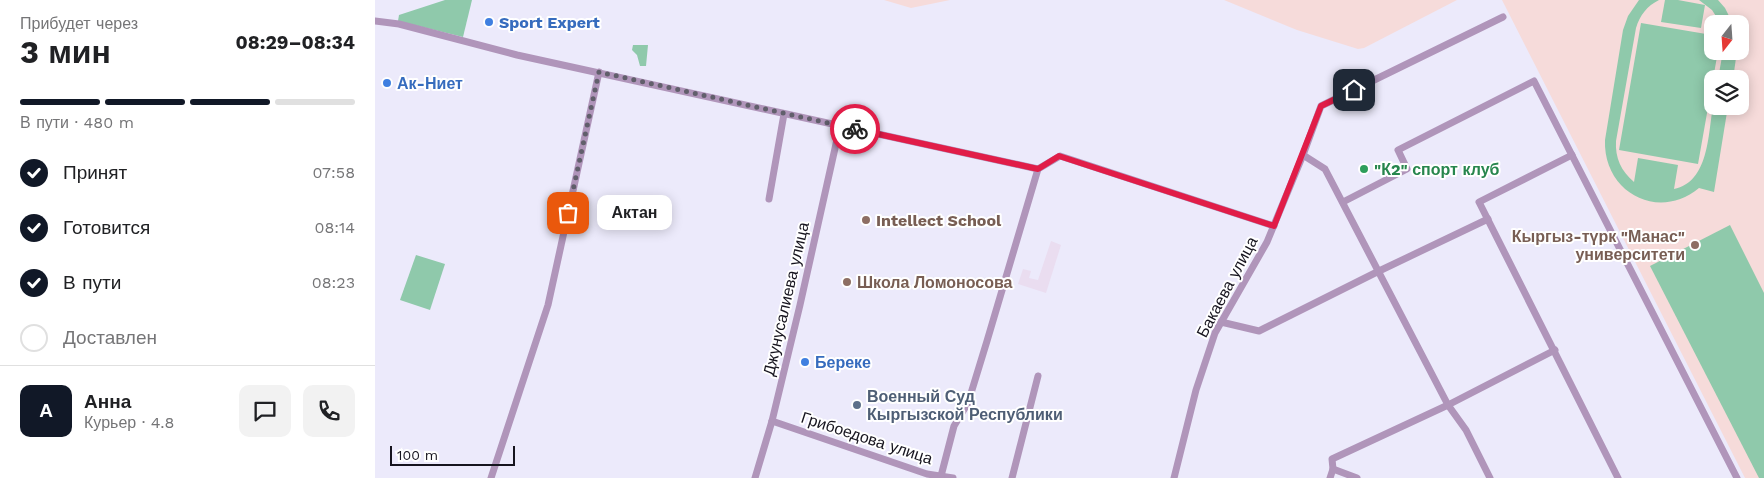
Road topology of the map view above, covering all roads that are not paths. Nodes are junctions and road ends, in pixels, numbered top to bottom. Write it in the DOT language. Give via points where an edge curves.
graph roads {
  1 [pos="1503,18"];
  2 [pos="375,21"];
  3 [pos="599,72"];
  4 [pos="784,114"];
  5 [pos="840,126"];
  6 [pos="1303,155"];
  7 [pos="1572,155"];
  8 [pos="1038,169"];
  9 [pos="769,199"];
  10 [pos="1343,202"];
  11 [pos="1488,219"];
  12 [pos="1274,226"];
  13 [pos="1377,272"];
  14 [pos="1221,322"];
  15 [pos="1555,350"];
  16 [pos="1038,376"];
  17 [pos="1448,405"];
  18 [pos="772,421"];
  19 [pos="1333,469"];
  20 [pos="941,476"];
  21 [pos="491,478"];
  22 [pos="755,478"];
  23 [pos="953,478"];
  24 [pos="1012,478"];
  25 [pos="1174,478"];
  26 [pos="1330,478"];
  27 [pos="1357,478"];
  28 [pos="1490,478"];
  29 [pos="1617,478"];
  30 [pos="1737,478"];
  1 -- 6 [label="street, Бакаева улица" via="1321,106"];
  2 -- 3 [label="street"];
  3 -- 4 [label="street"];
  3 -- 21 [label="street" via="548,305"];
  4 -- 5 [label="street"];
  4 -- 9 [label="street"];
  5 -- 8 [label="street"];
  5 -- 18 [label="street, Джунусалиева улица"];
  6 -- 10 [label="street" via="1325,169"];
  6 -- 12 [label="street, Бакаева улица"];
  7 -- 10 [label="street" via="1534,81 1398,150 1407,169"];
  7 -- 11 [label="street" via="1479,202"];
  7 -- 30 [label="street"];
  8 -- 12 [label="street" via="1059,156"];
  8 -- 20 [label="street" via="968,403 954,426"];
  10 -- 13 [label="street"];
  11 -- 13 [label="street"];
  11 -- 15 [label="street"];
  12 -- 14 [label="street, Бакаева улица"];
  13 -- 14 [label="street" via="1259,331"];
  13 -- 17 [label="street"];
  14 -- 25 [label="street, Бакаева улица" via="1196,390"];
  15 -- 17 [label="street"];
  15 -- 29 [label="street"];
  16 -- 24 [label="street"];
  17 -- 19 [label="street" via="1332,458"];
  17 -- 28 [label="street" via="1466,430"];
  18 -- 20 [label="street, Грибоедова улица"];
  18 -- 22 [label="street, Джунусалиева улица"];
  19 -- 26 [label="street"];
  19 -- 27 [label="street"];
  20 -- 23 [label="street, Грибоедова улица"];
}
